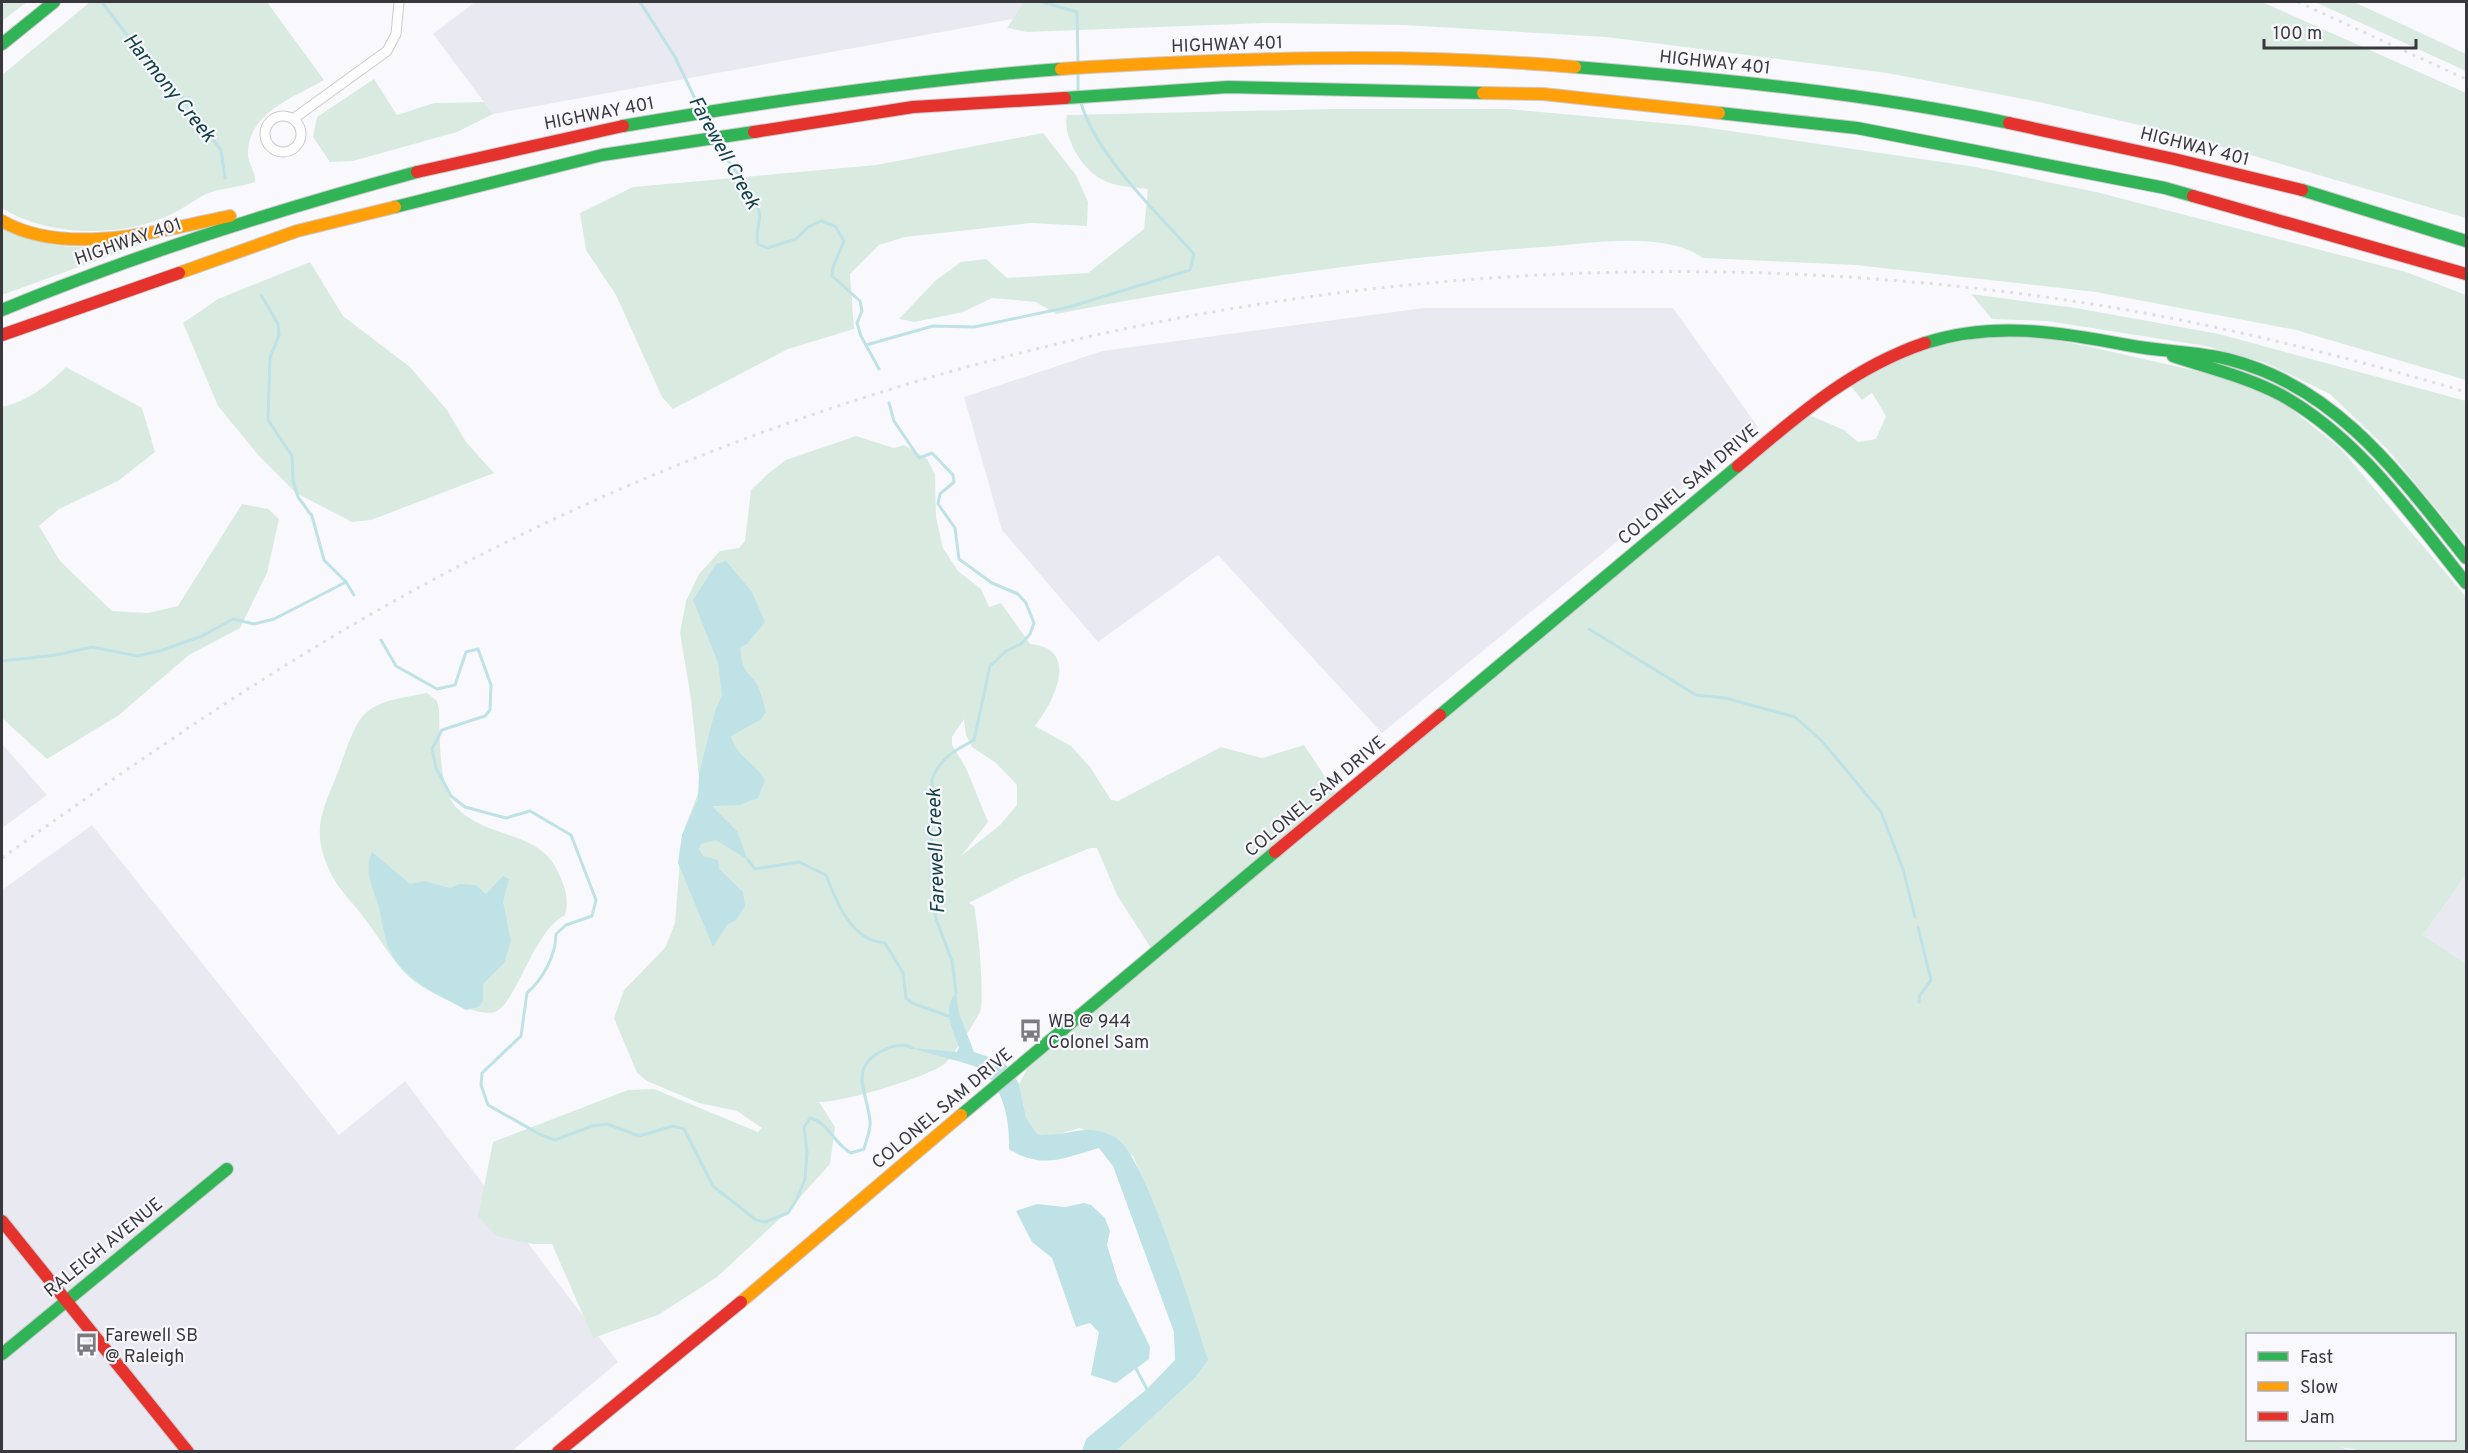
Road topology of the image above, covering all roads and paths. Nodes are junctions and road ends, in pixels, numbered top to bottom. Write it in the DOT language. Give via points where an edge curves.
graph roads {
  1 [pos="54,2"];
  2 [pos="399,2"];
  3 [pos="2,44"];
  4 [pos="292,118"];
  5 [pos="299,203"];
  6 [pos="2,221"];
  7 [pos="2466,241"];
  8 [pos="2466,274"];
  9 [pos="2,310"];
  10 [pos="2,335"];
  11 [pos="2161,352"];
  12 [pos="2466,558"];
  13 [pos="2466,583"];
  14 [pos="227,1169"];
  15 [pos="2,1221"];
  16 [pos="66,1301"];
  17 [pos="2,1354"];
  18 [pos="188,1452"];
  19 [pos="558,1452"];
  1 -- 3 [label="main road"];
  2 -- 4 [label="street" via="396,34 387,51"];
  5 -- 6 [label="main road" via="112,239 82,241 55,238"];
  5 -- 7 [label="main road, HIGHWAY 401" via="511,148 676,116 945,79 1113,65 1472,60 1723,80 1928,107 2133,149 2316,194"];
  5 -- 9 [label="main road, HIGHWAY 401" via="92,272"];
  8 -- 10 [label="main road" via="2310,227 2056,162 1933,140 1714,109 1484,92 1213,88 967,101 820,118 724,132 529,170 350,214 89,299"];
  11 -- 12 [label="main road, COLONEL SAM DRIVE" via="2225,358 2314,396 2376,450"];
  11 -- 13 [label="main road, COLONEL SAM DRIVE" via="2280,394 2323,422 2367,465"];
  11 -- 19 [label="main road, COLONEL SAM DRIVE" via="2056,332 1984,330 1905,348 1858,371 1819,398 704,1334"];
  14 -- 16 [label="main road, RALEIGH AVENUE"];
  15 -- 16 [label="main road"];
  16 -- 17 [label="main road, RALEIGH AVENUE"];
  16 -- 18 [label="main road"];
}
